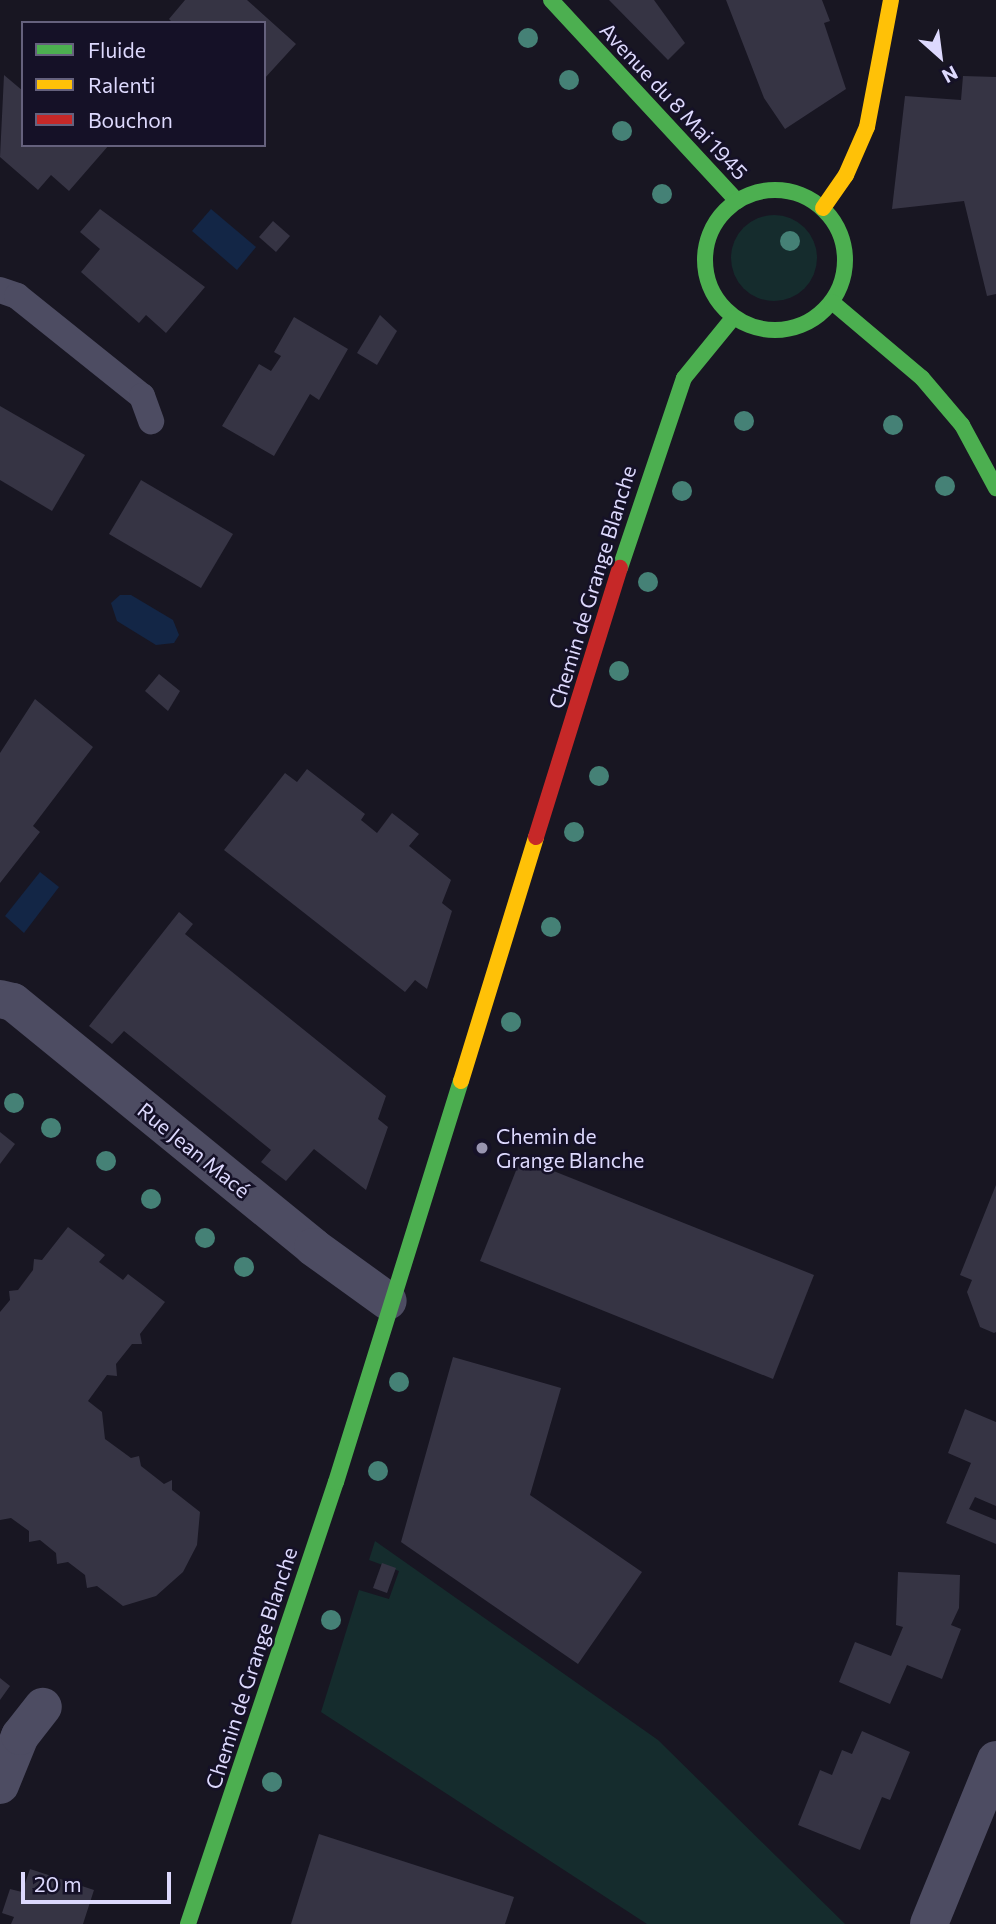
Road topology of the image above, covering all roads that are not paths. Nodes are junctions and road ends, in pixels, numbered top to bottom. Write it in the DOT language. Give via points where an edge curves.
graph roads {
  1 [pos="551,0"];
  2 [pos="891,0"];
  3 [pos="737,201"];
  4 [pos="823,208"];
  5 [pos="0,290"];
  6 [pos="832,302"];
  7 [pos="733,318"];
  8 [pos="151,421"];
  9 [pos="996,488"];
  10 [pos="0,999"];
  11 [pos="388,1301"];
  12 [pos="43,1707"];
  13 [pos="996,1760"];
  14 [pos="0,1785"];
  15 [pos="188,1924"];
  16 [pos="929,1924"];
  1 -- 3 [label="street, Avenue du 8 Mai 1945"];
  2 -- 4 [label="street" via="867,127 846,174"];
  3 -- 4 [label="street, Avenue du 8 Mai 1945" via="772,189 790,191"];
  3 -- 7 [label="street, Avenue du 8 Mai 1945" via="719,216 704,258 712,291"];
  4 -- 6 [label="street" via="836,225 846,264"];
  5 -- 8 [label="lane" via="17,296 142,396"];
  6 -- 7 [label="street" via="797,327 775,331"];
  6 -- 9 [label="street" via="922,378 962,425"];
  7 -- 11 [label="street, Chemin de Grange Blanche" via="684,378 657,449"];
  10 -- 11 [label="street, Rue Jean Macé" via="13,1002 313,1247"];
  11 -- 15 [label="street, Chemin de Grange Blanche" via="336,1482"];
  12 -- 14 [label="street" via="20,1736"];
  13 -- 16 [label="street"];
}
